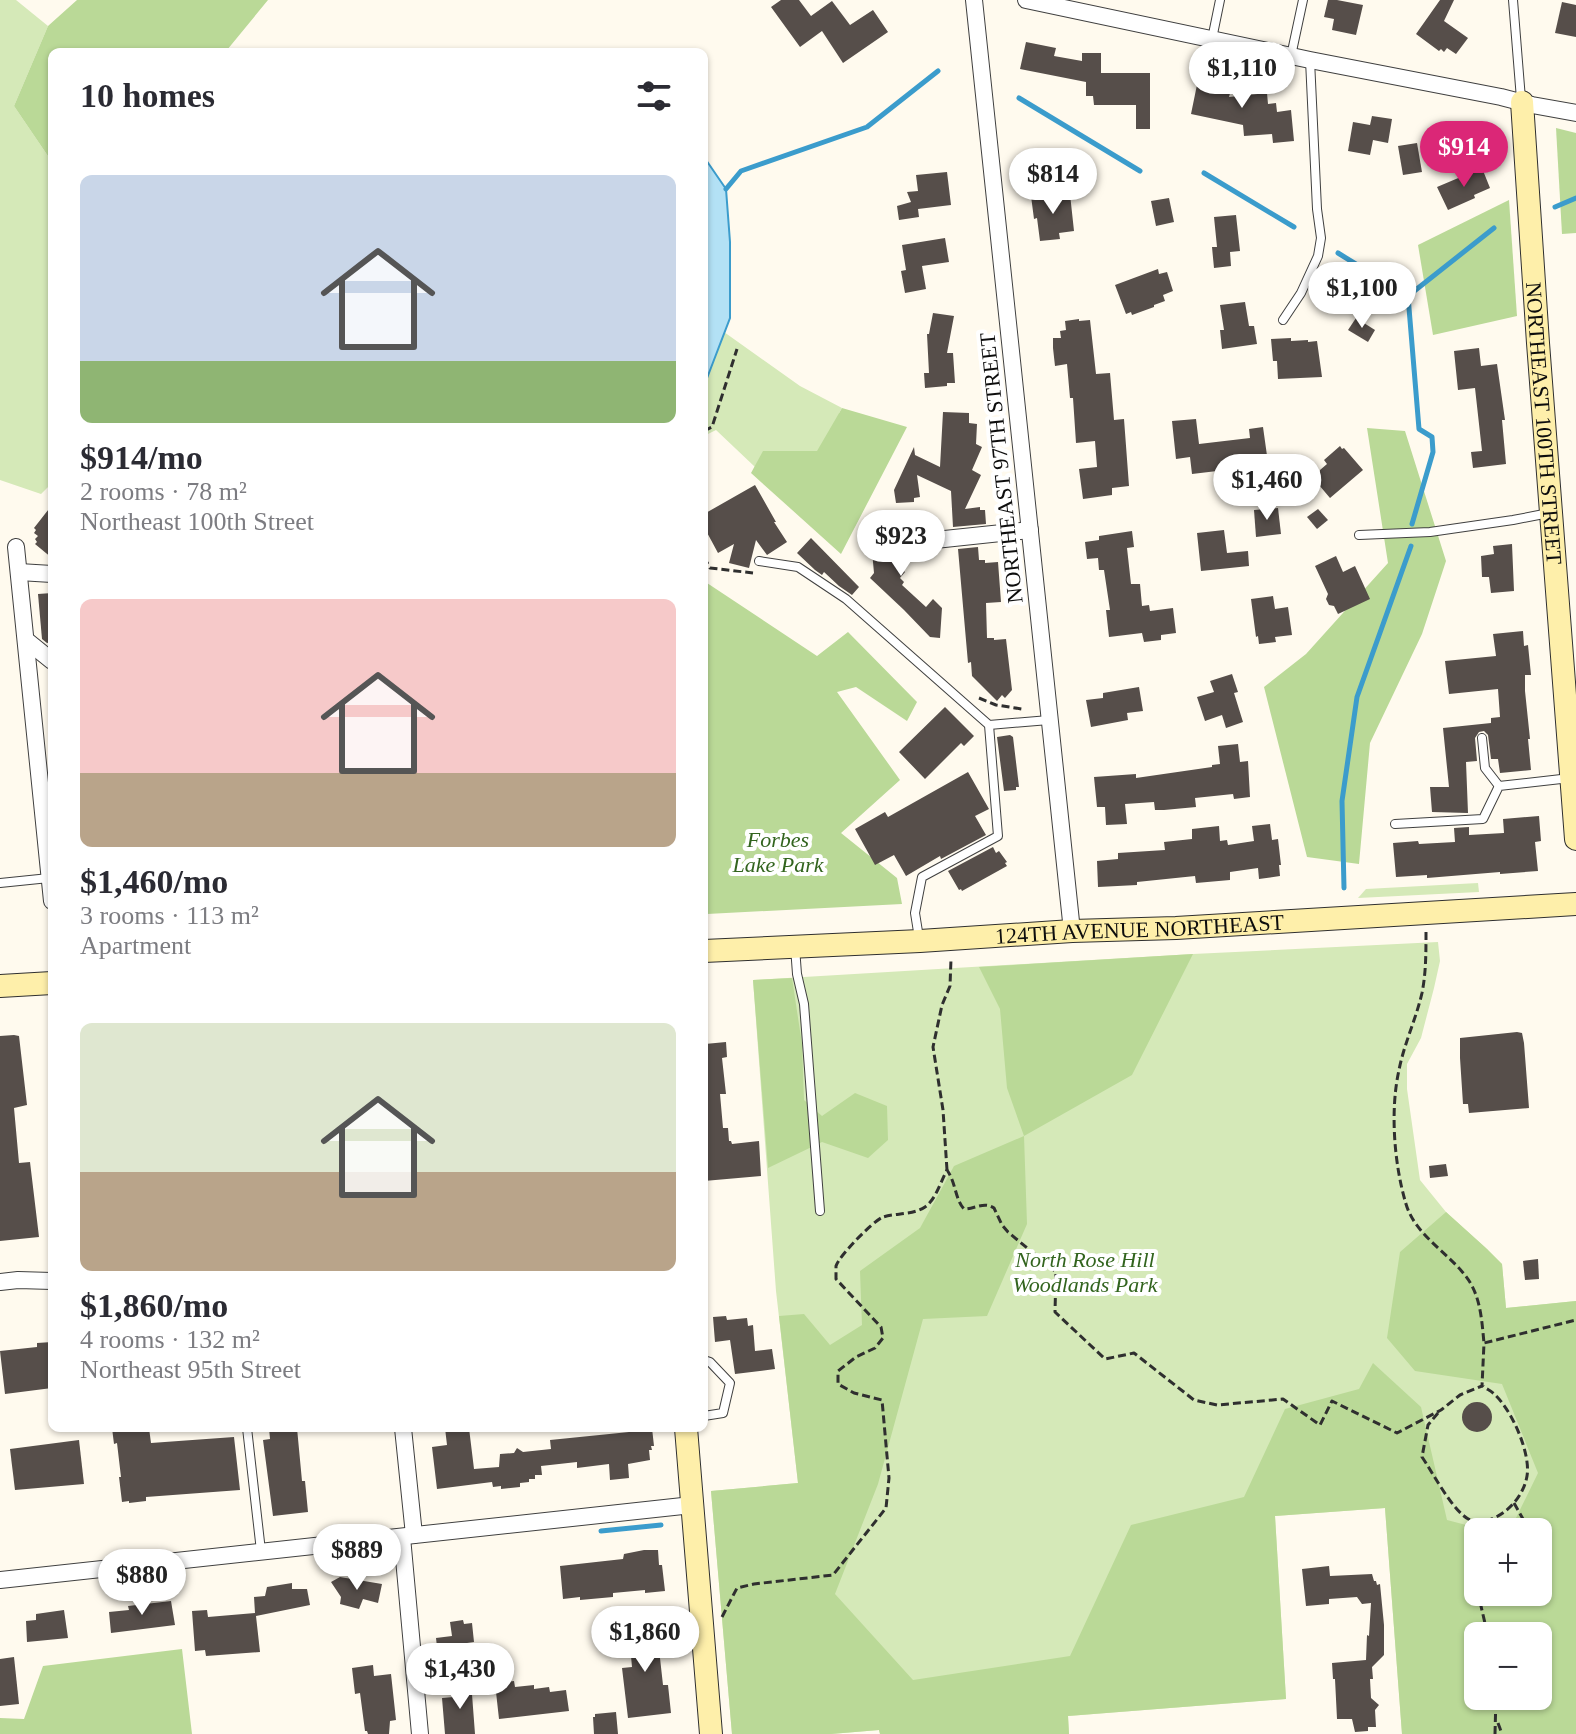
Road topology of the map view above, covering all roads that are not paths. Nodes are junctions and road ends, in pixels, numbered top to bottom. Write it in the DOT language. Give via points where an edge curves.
graph roads {
  1 [pos="974,0"];
  2 [pos="1026,0"];
  3 [pos="1220,0"];
  4 [pos="1303,0"];
  5 [pos="1513,0"];
  6 [pos="1054,3"];
  7 [pos="1212,40"];
  8 [pos="1291,56"];
  9 [pos="1310,60"];
  10 [pos="1522,102"];
  11 [pos="1576,113"];
  12 [pos="1283,320"];
  13 [pos="1551,512"];
  14 [pos="1030,530"];
  15 [pos="1359,535"];
  16 [pos="935,540"];
  17 [pos="16,547"];
  18 [pos="759,561"];
  19 [pos="19,572"];
  20 [pos="48,574"];
  21 [pos="26,640"];
  22 [pos="48,658"];
  23 [pos="1050,720"];
  24 [pos="989,725"];
  25 [pos="1482,738"];
  26 [pos="1571,778"];
  27 [pos="1499,786"];
  28 [pos="1395,824"];
  29 [pos="1576,839"];
  30 [pos="48,857"];
  31 [pos="48,877"];
  32 [pos="0,883"];
  33 [pos="1576,904"];
  34 [pos="1072,931"];
  35 [pos="920,941"];
  36 [pos="795,946"];
  37 [pos="708,951"];
  38 [pos="48,983"];
  39 [pos="0,986"];
  40 [pos="820,1211"];
  41 [pos="48,1281"];
  42 [pos="0,1282"];
  43 [pos="708,1361"];
  44 [pos="708,1415"];
  45 [pos="247,1432"];
  46 [pos="403,1432"];
  47 [pos="686,1432"];
  48 [pos="692,1505"];
  49 [pos="408,1536"];
  50 [pos="261,1551"];
  51 [pos="0,1580"];
  52 [pos="420,1734"];
  53 [pos="711,1734"];
  1 -- 14 [label="street, NORTHEAST 97TH STREET"];
  2 -- 6 [label="street"];
  3 -- 7 [label="lane"];
  4 -- 8 [label="lane"];
  5 -- 10 [label="lane"];
  6 -- 7 [label="street"];
  7 -- 8 [label="street"];
  8 -- 9 [label="street"];
  9 -- 10 [label="street"];
  9 -- 12 [label="lane" via="1321,238 1318,256"];
  10 -- 11 [label="street"];
  10 -- 13 [label="street, NORTHEAST 100TH STREET"];
  13 -- 15 [label="lane" via="1430,532"];
  13 -- 26 [label="street, NORTHEAST 100TH STREET"];
  14 -- 16 [label="street"];
  14 -- 23 [label="street, NORTHEAST 97TH STREET"];
  17 -- 19 [label="street"];
  18 -- 24 [label="lane" via="798,567 846,599"];
  19 -- 20 [label="street"];
  19 -- 21 [label="street"];
  21 -- 22 [label="street"];
  21 -- 30 [label="street"];
  23 -- 24 [label="lane"];
  23 -- 34 [label="street, NORTHEAST 97TH STREET"];
  24 -- 35 [label="lane" via="998,836 922,877 915,913"];
  25 -- 27 [label="lane" via="1485,768"];
  26 -- 27 [label="lane"];
  26 -- 29 [label="street, NORTHEAST 100TH STREET"];
  27 -- 28 [label="lane" via="1483,819"];
  31 -- 32 [label="lane"];
  33 -- 34 [label="street, 124TH AVENUE NORTHEAST"];
  34 -- 35 [label="street, 124TH AVENUE NORTHEAST"];
  35 -- 36 [label="street, 124TH AVENUE NORTHEAST"];
  36 -- 37 [label="street, 124TH AVENUE NORTHEAST"];
  36 -- 40 [label="lane"];
  38 -- 39 [label="street"];
  41 -- 42 [label="street"];
  43 -- 44 [label="lane" via="730,1383 723,1413"];
  45 -- 50 [label="lane"];
  46 -- 49 [label="street"];
  47 -- 48 [label="street"];
  48 -- 49 [label="street"];
  48 -- 53 [label="street"];
  49 -- 50 [label="street"];
  49 -- 52 [label="street"];
  50 -- 51 [label="street"];
}
